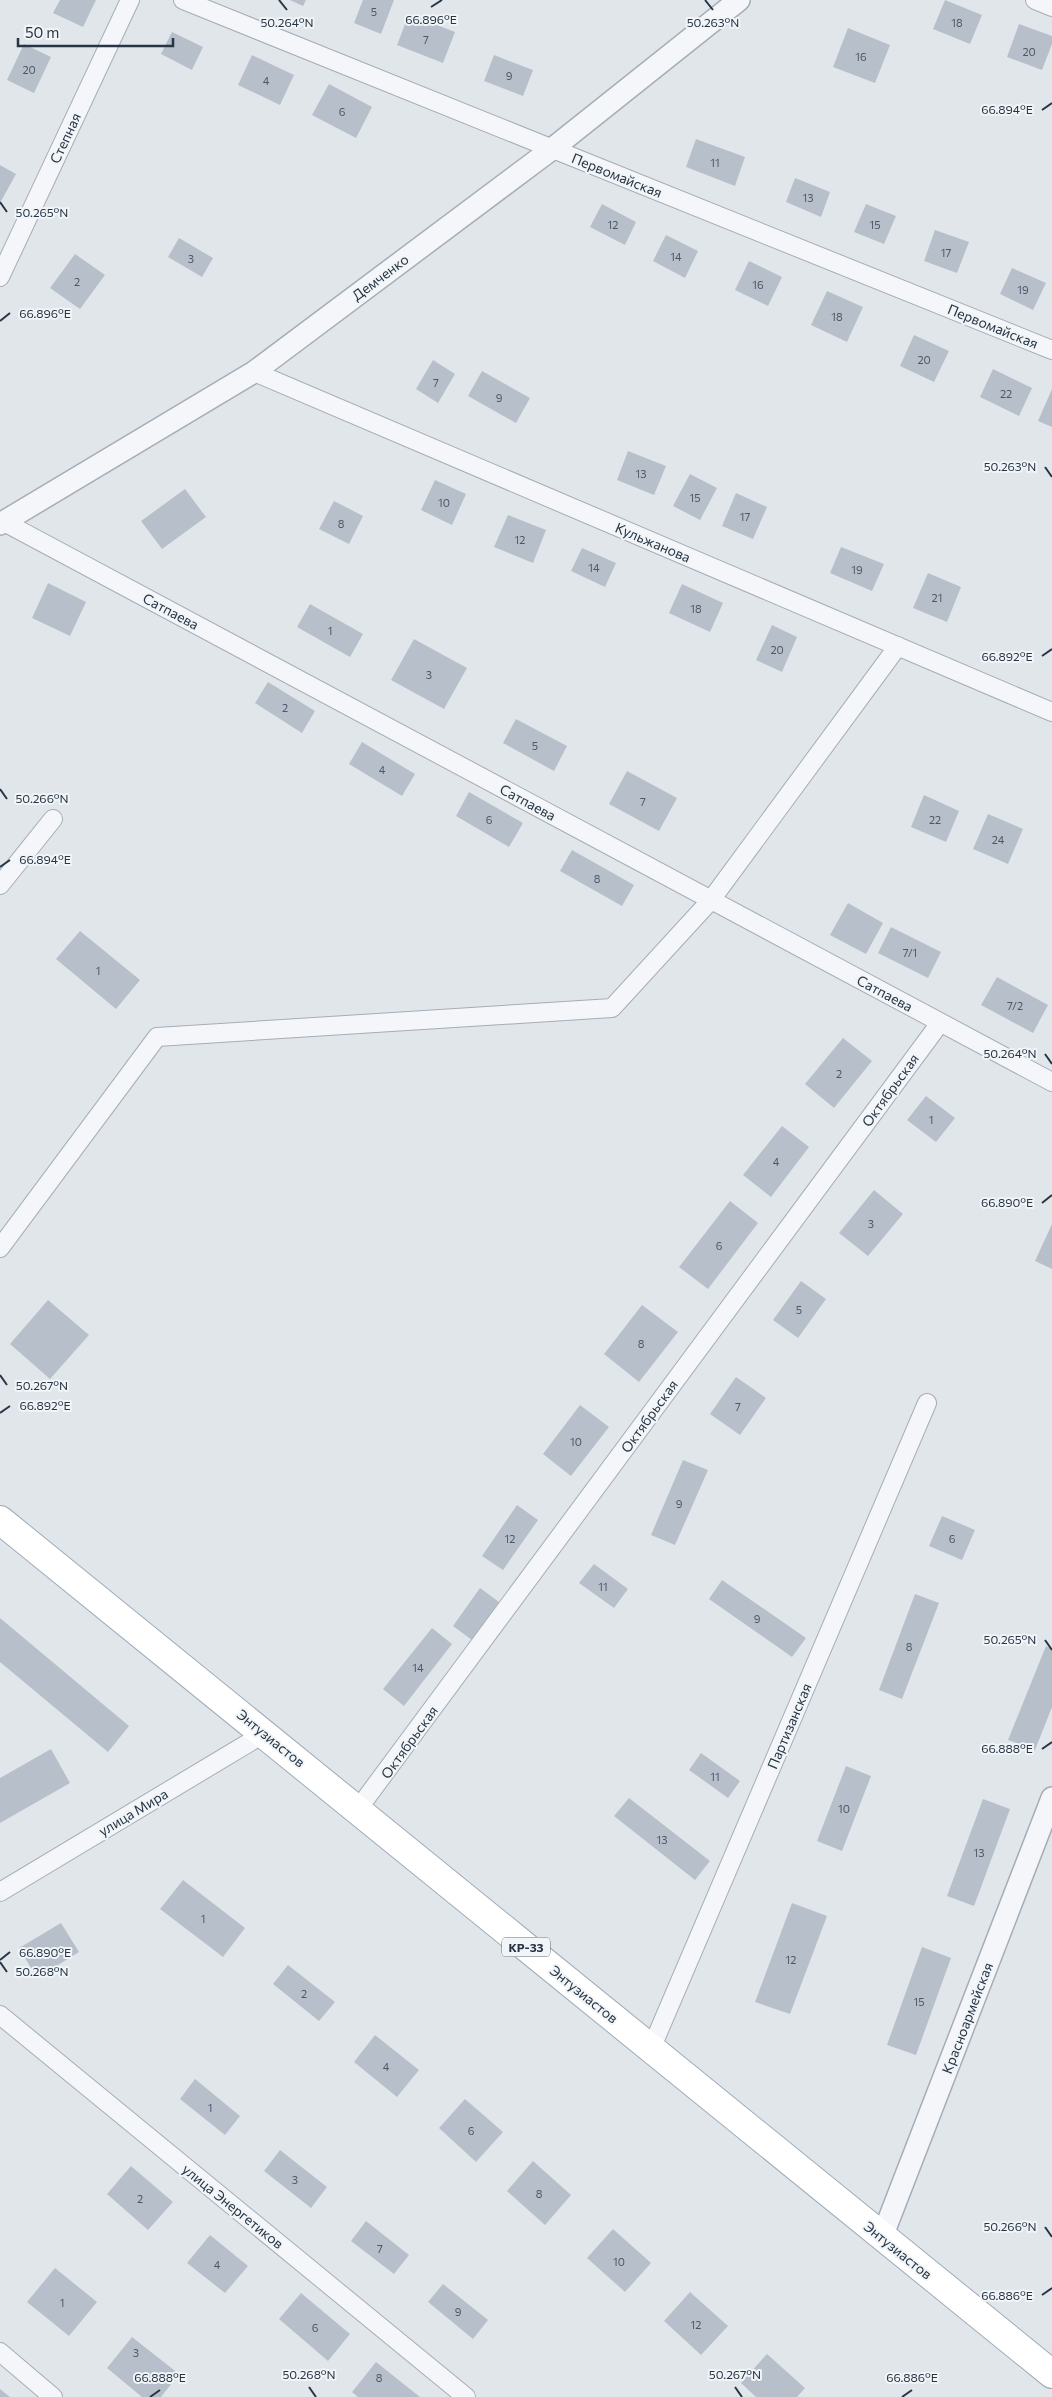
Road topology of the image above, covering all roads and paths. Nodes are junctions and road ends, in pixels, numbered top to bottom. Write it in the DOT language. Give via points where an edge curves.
graph roads {
  1 [pos="130,0"];
  2 [pos="183,0"];
  3 [pos="739,0"];
  4 [pos="1035,0"];
  5 [pos="1052,7"];
  6 [pos="552,149"];
  7 [pos="0,277"];
  8 [pos="1052,350"];
  9 [pos="254,372"];
  10 [pos="2,523"];
  11 [pos="898,646"];
  12 [pos="1052,712"];
  13 [pos="53,819"];
  14 [pos="0,885"];
  15 [pos="711,900"];
  16 [pos="940,1022"];
  17 [pos="1052,1082"];
  18 [pos="0,1248"];
  19 [pos="927,1404"];
  20 [pos="0,1520"];
  21 [pos="265,1733"];
  22 [pos="1052,1798"];
  23 [pos="358,1809"];
  24 [pos="0,1892"];
  25 [pos="0,2015"];
  26 [pos="651,2050"];
  27 [pos="882,2238"];
  28 [pos="0,2352"];
  29 [pos="1052,2374"];
  30 [pos="53,2397"];
  31 [pos="466,2397"];
  1 -- 7 [label="street, Степная"];
  2 -- 6 [label="street, Первомайская"];
  3 -- 6 [label="street, Демченко"];
  4 -- 5 [label="street"];
  6 -- 8 [label="street, Первомайская"];
  6 -- 9 [label="street, Демченко"];
  9 -- 10 [label="street, Демченко"];
  9 -- 11 [label="street, Кульжанова"];
  10 -- 15 [label="street, Сатпаева"];
  11 -- 12 [label="street, Кульжанова"];
  11 -- 15 [label="street"];
  13 -- 14 [label="street"];
  15 -- 16 [label="street, Сатпаева"];
  15 -- 18 [label="street" via="612,1008 157,1037"];
  16 -- 17 [label="street, Сатпаева"];
  16 -- 23 [label="street, Октябрьская"];
  19 -- 26 [label="street, Партизанская"];
  20 -- 21 [label="main road, Энтузиастов / KP-33"];
  21 -- 23 [label="main road, Энтузиастов / KP-33"];
  21 -- 24 [label="street, улица Мира"];
  22 -- 27 [label="street, Красноармейская"];
  23 -- 26 [label="main road, Энтузиастов / KP-33"];
  25 -- 31 [label="street, улица Энергетиков"];
  26 -- 27 [label="main road, Энтузиастов / KP-33"];
  27 -- 29 [label="main road, Энтузиастов / KP-33"];
  28 -- 30 [label="street"];
}
